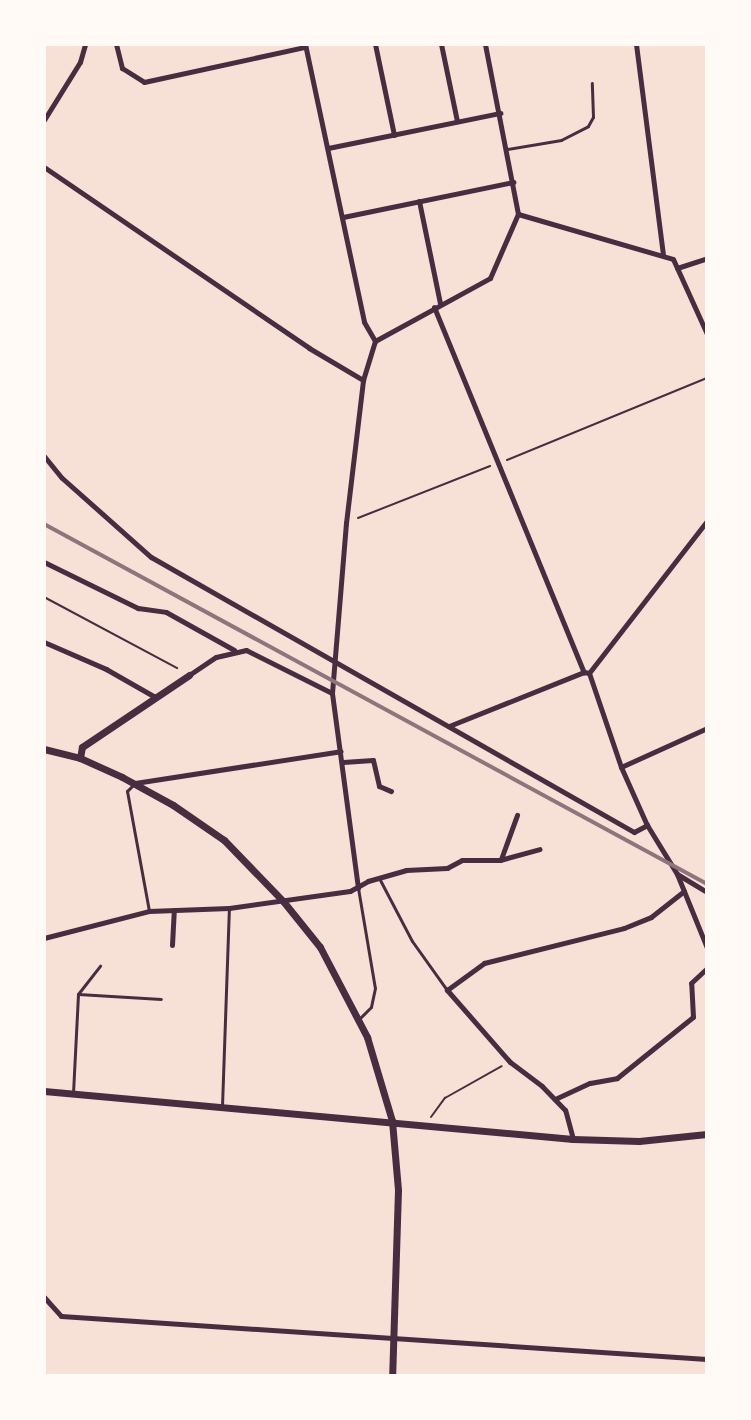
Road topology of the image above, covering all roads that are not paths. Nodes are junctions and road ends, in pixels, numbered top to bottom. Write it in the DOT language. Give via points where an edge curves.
graph roads {
  1 [pos="85,44"];
  2 [pos="116,44"];
  3 [pos="375,44"];
  4 [pos="441,44"];
  5 [pos="485,44"];
  6 [pos="636,44"];
  7 [pos="305,45"];
  8 [pos="592,83"];
  9 [pos="500,113"];
  10 [pos="44,120"];
  11 [pos="457,121"];
  12 [pos="394,135"];
  13 [pos="328,148"];
  14 [pos="507,149"];
  15 [pos="44,167"];
  16 [pos="513,182"];
  17 [pos="419,201"];
  18 [pos="518,214"];
  19 [pos="343,217"];
  20 [pos="663,254"];
  21 [pos="707,258"];
  22 [pos="677,268"];
  23 [pos="437,305"];
  24 [pos="707,334"];
  25 [pos="375,341"];
  26 [pos="363,380"];
  27 [pos="44,456"];
  28 [pos="707,521"];
  29 [pos="44,562"];
  30 [pos="44,642"];
  31 [pos="234,650"];
  32 [pos="337,661"];
  33 [pos="587,673"];
  34 [pos="189,675"];
  35 [pos="332,693"];
  36 [pos="155,697"];
  37 [pos="448,727"];
  38 [pos="707,728"];
  39 [pos="44,749"];
  40 [pos="341,751"];
  41 [pos="80,758"];
  42 [pos="343,762"];
  43 [pos="621,767"];
  44 [pos="134,784"];
  45 [pos="391,791"];
  46 [pos="517,815"];
  47 [pos="647,825"];
  48 [pos="540,849"];
  49 [pos="500,860"];
  50 [pos="677,874"];
  51 [pos="379,878"];
  52 [pos="358,888"];
  53 [pos="684,891"];
  54 [pos="707,892"];
  55 [pos="283,901"];
  56 [pos="229,908"];
  57 [pos="174,910"];
  58 [pos="149,911"];
  59 [pos="44,938"];
  60 [pos="172,945"];
  61 [pos="707,948"];
  62 [pos="100,966"];
  63 [pos="707,968"];
  64 [pos="447,990"];
  65 [pos="78,994"];
  66 [pos="161,999"];
  67 [pos="358,1020"];
  68 [pos="44,1091"];
  69 [pos="73,1093"];
  70 [pos="555,1099"];
  71 [pos="222,1106"];
  72 [pos="392,1121"];
  73 [pos="707,1134"];
  74 [pos="573,1139"];
  75 [pos="44,1297"];
  76 [pos="394,1339"];
  77 [pos="707,1359"];
  78 [pos="392,1376"];
  1 -- 10 [label="street" via="80,62"];
  2 -- 7 [label="street" via="122,68 144,82"];
  3 -- 12 [label="street"];
  4 -- 11 [label="street"];
  5 -- 9 [label="street"];
  6 -- 20 [label="street"];
  7 -- 13 [label="street"];
  8 -- 14 [label="lane" via="593,117 588,126 561,140"];
  9 -- 11 [label="street"];
  9 -- 14 [label="street"];
  11 -- 12 [label="street"];
  12 -- 13 [label="street"];
  13 -- 19 [label="street"];
  14 -- 16 [label="street"];
  15 -- 26 [label="street"];
  16 -- 17 [label="street"];
  16 -- 18 [label="street"];
  17 -- 19 [label="street"];
  17 -- 23 [label="street"];
  18 -- 20 [label="street"];
  18 -- 23 [label="street" via="490,278"];
  19 -- 25 [label="street" via="364,322"];
  20 -- 22 [label="street"];
  21 -- 22 [label="street"];
  22 -- 24 [label="street"];
  23 -- 25 [label="street"];
  23 -- 33 [label="street" via="496,464"];
  25 -- 26 [label="street"];
  26 -- 32 [label="street"];
  27 -- 32 [label="street" via="151,557"];
  28 -- 33 [label="street"];
  29 -- 31 [label="street" via="138,608 166,612"];
  30 -- 36 [label="street"];
  31 -- 34 [label="street"];
  31 -- 35 [label="street" via="246,650"];
  32 -- 35 [label="street"];
  32 -- 37 [label="street"];
  33 -- 37 [label="street"];
  33 -- 43 [label="street"];
  34 -- 36 [label="street"];
  35 -- 40 [label="street"];
  36 -- 41 [label="street" via="82,747"];
  37 -- 47 [label="street" via="634,832"];
  38 -- 43 [label="street"];
  39 -- 41 [label="street"];
  40 -- 42 [label="street"];
  40 -- 44 [label="street"];
  41 -- 44 [label="street"];
  42 -- 45 [label="street" via="373,760 379,786"];
  42 -- 52 [label="street"];
  43 -- 47 [label="street"];
  44 -- 55 [label="street" via="224,840"];
  44 -- 58 [label="lane" via="127,791"];
  46 -- 49 [label="street"];
  47 -- 50 [label="street"];
  48 -- 49 [label="street"];
  49 -- 51 [label="street" via="462,860 447,868"];
  50 -- 53 [label="street"];
  50 -- 54 [label="street"];
  51 -- 52 [label="street"];
  51 -- 64 [label="lane" via="412,941"];
  52 -- 55 [label="street"];
  52 -- 67 [label="lane" via="375,988 371,1007"];
  53 -- 61 [label="street"];
  53 -- 64 [label="street" via="651,917 484,963"];
  55 -- 56 [label="street"];
  55 -- 67 [label="street" via="320,947"];
  56 -- 57 [label="street"];
  56 -- 71 [label="lane"];
  57 -- 58 [label="street"];
  57 -- 60 [label="street"];
  58 -- 59 [label="street"];
  62 -- 65 [label="lane"];
  63 -- 70 [label="street" via="691,983 693,1017 617,1078"];
  64 -- 70 [label="street" via="510,1062"];
  65 -- 66 [label="lane"];
  65 -- 69 [label="lane"];
  67 -- 72 [label="street"];
  68 -- 69 [label="street"];
  69 -- 71 [label="street"];
  70 -- 74 [label="street" via="565,1110"];
  71 -- 72 [label="street"];
  72 -- 74 [label="street"];
  72 -- 76 [label="street" via="398,1190"];
  73 -- 74 [label="street" via="639,1141"];
  75 -- 76 [label="street" via="61,1316"];
  76 -- 77 [label="street"];
  76 -- 78 [label="street"];
}
